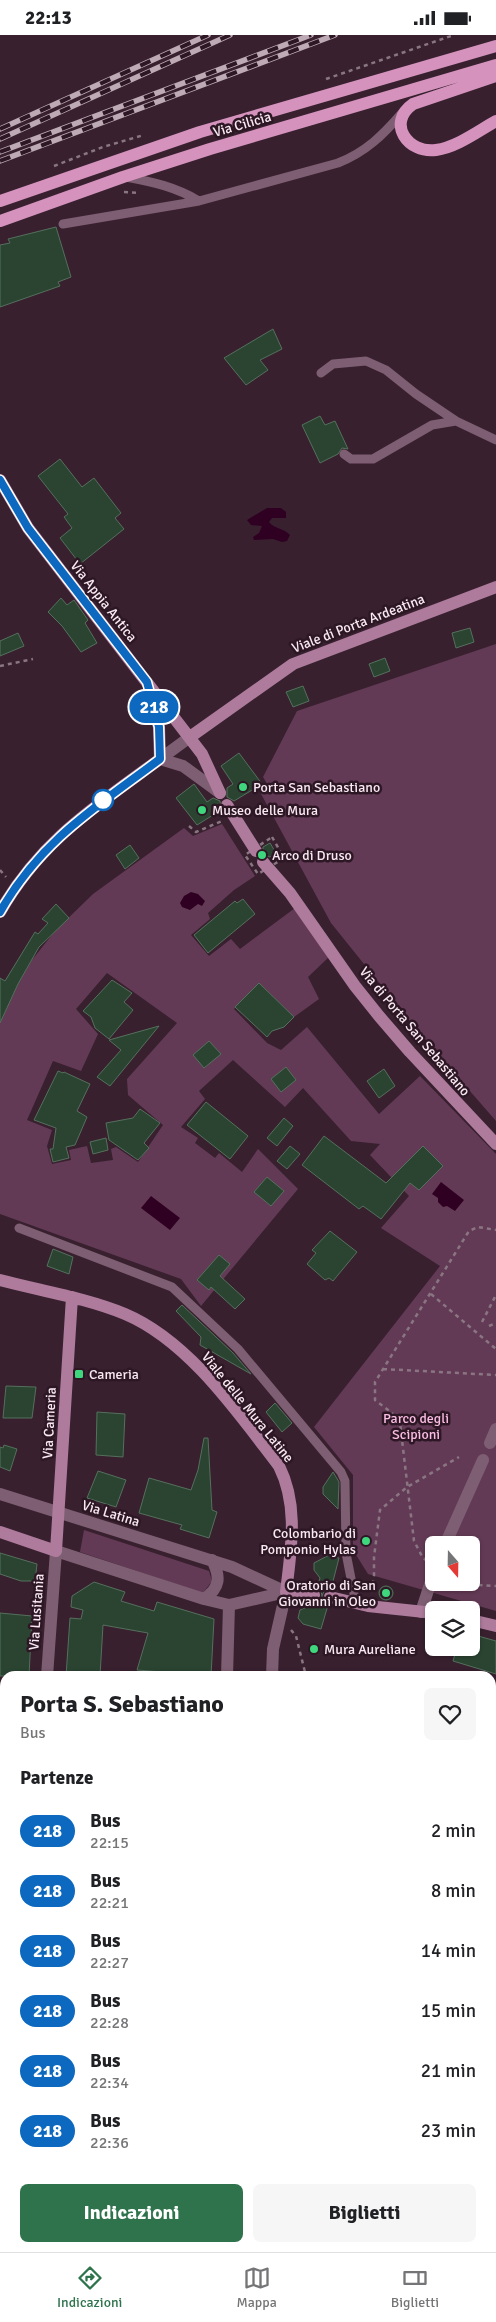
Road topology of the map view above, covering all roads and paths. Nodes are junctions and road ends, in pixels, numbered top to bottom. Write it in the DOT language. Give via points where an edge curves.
graph roads {
  1 [pos="496,39"];
  2 [pos="496,46"];
  3 [pos="456,57"];
  4 [pos="496,65"];
  5 [pos="496,77"];
  6 [pos="403,112"];
  7 [pos="496,121"];
  8 [pos="124,177"];
  9 [pos="0,201"];
  10 [pos="199,201"];
  11 [pos="0,221"];
  12 [pos="63,224"];
  13 [pos="321,373"];
  14 [pos="456,421"];
  15 [pos="496,440"];
  16 [pos="344,454"];
  17 [pos="0,479"];
  18 [pos="496,587"];
  19 [pos="34,659"];
  20 [pos="0,666"];
  21 [pos="147,682"];
  22 [pos="190,737"];
  23 [pos="160,759"];
  24 [pos="231,811"];
  25 [pos="189,826"];
  26 [pos="0,911"];
  27 [pos="496,1144"];
  28 [pos="19,1228"];
  29 [pos="496,1230"];
  30 [pos="0,1280"];
  31 [pos="431,1294"];
  32 [pos="496,1295"];
  33 [pos="72,1297"];
  34 [pos="482,1322"];
  35 [pos="496,1323"];
  36 [pos="489,1325"];
  37 [pos="496,1349"];
  38 [pos="384,1369"];
  39 [pos="496,1375"];
  40 [pos="496,1429"];
  41 [pos="490,1443"];
  42 [pos="459,1457"];
  43 [pos="483,1460"];
  44 [pos="407,1487"];
  45 [pos="0,1494"];
  46 [pos="59,1512"];
  47 [pos="0,1531"];
  48 [pos="449,1536"];
  49 [pos="56,1551"];
  50 [pos="212,1560"];
  51 [pos="425,1561"];
  52 [pos="480,1585"];
  53 [pos="496,1586"];
  54 [pos="286,1592"];
  55 [pos="314,1595"];
  56 [pos="330,1597"];
  57 [pos="204,1599"];
  58 [pos="229,1605"];
  59 [pos="362,1605"];
  60 [pos="425,1613"];
  61 [pos="480,1622"];
  62 [pos="496,1626"];
  63 [pos="291,1630"];
  64 [pos="47,1671"];
  65 [pos="228,1671"];
  66 [pos="272,1671"];
  67 [pos="305,1671"];
  1 -- 3 [label="main road"];
  2 -- 3 [label="main road, Via Cilicia"];
  3 -- 9 [label="main road, Via Cilicia" via="200,132"];
  4 -- 8 [label="main road, Via Cilicia"];
  5 -- 6 [label="main road" via="420,100"];
  6 -- 7 [label="main road" via="400,123 405,137 414,146 428,150 450,146"];
  6 -- 10 [label="lane" via="374,143 352,157"];
  8 -- 10 [label="lane" via="180,189"];
  8 -- 11 [label="main road, Via Cilicia"];
  10 -- 12 [label="lane"];
  13 -- 14 [label="lane" via="333,364 366,361 386,370 416,395"];
  14 -- 15 [label="lane"];
  14 -- 16 [label="lane" via="432,425 373,459 351,459"];
  17 -- 21 [label="street, Via Appia Antica" via="28,528"];
  18 -- 22 [label="street, Viale di Porta Ardeatina" via="299,661"];
  19 -- 20 [label="path"];
  21 -- 22 [label="street, Via Appia Antica"];
  21 -- 23 [label="street" via="159,727"];
  22 -- 23 [label="street"];
  22 -- 23 [label="street" via="205,759 220,793 183,767"];
  23 -- 26 [label="street" via="58,836 34,862"];
  24 -- 25 [label="path" via="196,832"];
  24 -- 27 [label="street, Via di Porta San Sebastiano" via="260,857 290,893 355,986 410,1052"];
  28 -- 59 [label="lane" via="172,1287 238,1349 342,1472 345,1481 346,1553"];
  29 -- 31 [label="path" via="478,1227 469,1231"];
  30 -- 33 [label="street, Viale delle Mura Latine"];
  31 -- 37 [label="path"];
  31 -- 38 [label="path"];
  32 -- 34 [label="path"];
  33 -- 46 [label="street, Via Cameria"];
  33 -- 54 [label="street, Viale delle Mura Latine" via="134,1318 179,1349 213,1384 279,1466 287,1486 293,1527"];
  35 -- 36 [label="path"];
  38 -- 39 [label="path"];
  38 -- 44 [label="path" via="375,1382 376,1399 400,1423"];
  40 -- 41 [label="street"];
  42 -- 44 [label="path"];
  43 -- 48 [label="street"];
  44 -- 51 [label="path" via="414,1541"];
  44 -- 59 [label="path" via="380,1510 374,1576"];
  45 -- 46 [label="street, Via Latina"];
  46 -- 49 [label="street, Via Cameria"];
  46 -- 50 [label="street, Via Latina"];
  47 -- 49 [label="street"];
  49 -- 57 [label="street"];
  49 -- 64 [label="street, Via Lusitania"];
  50 -- 54 [label="street, Via Latina"];
  50 -- 57 [label="street" via="218,1582"];
  52 -- 53 [label="path"];
  54 -- 55 [label="street"];
  54 -- 58 [label="street"];
  54 -- 66 [label="street" via="273,1649"];
  56 -- 59 [label="street"];
  57 -- 58 [label="street"];
  58 -- 65 [label="street"];
  59 -- 60 [label="street"];
  61 -- 62 [label="street"];
  63 -- 67 [label="path" via="296,1636"];
}
